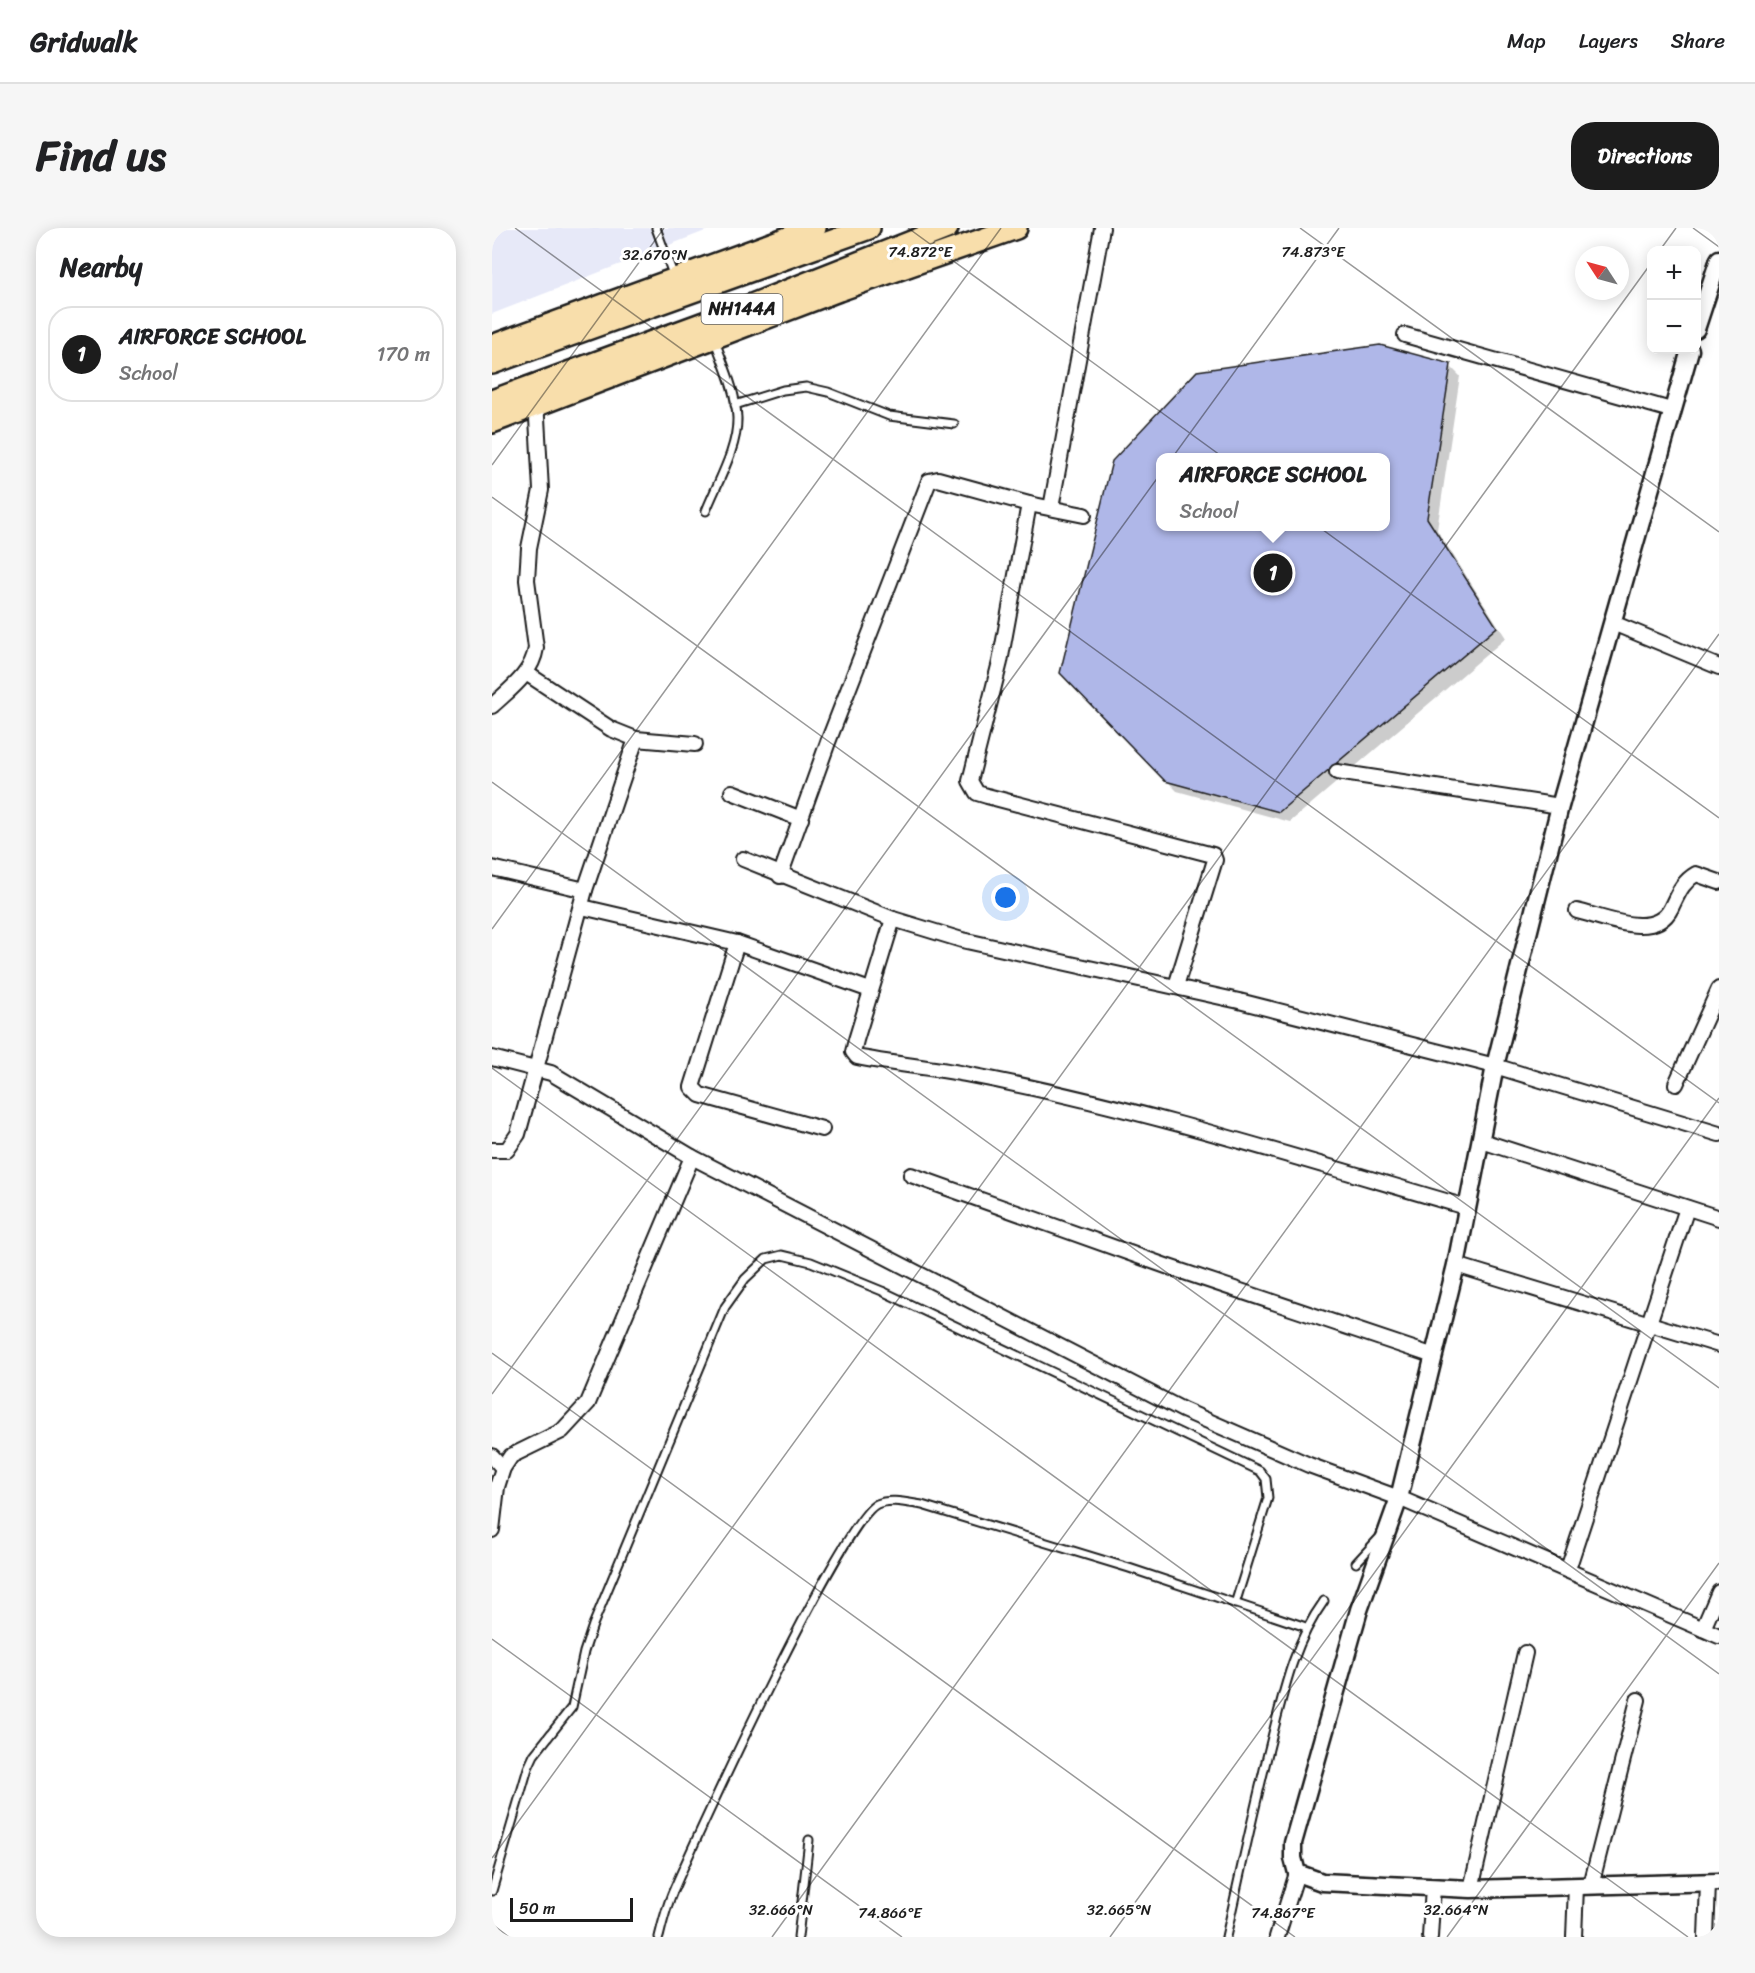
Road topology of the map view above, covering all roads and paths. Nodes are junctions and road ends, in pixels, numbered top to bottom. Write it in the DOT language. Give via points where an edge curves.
graph roads {
  1 [pos="656,228"];
  2 [pos="815,228"];
  3 [pos="869,228"];
  4 [pos="948,228"];
  5 [pos="1016,228"];
  6 [pos="1102,228"];
  7 [pos="1719,259"];
  8 [pos="677,288"];
  9 [pos="1701,314"];
  10 [pos="711,330"];
  11 [pos="1405,335"];
  12 [pos="492,346"];
  13 [pos="1689,354"];
  14 [pos="492,363"];
  15 [pos="535,396"];
  16 [pos="492,401"];
  17 [pos="735,405"];
  18 [pos="1671,410"];
  19 [pos="492,422"];
  20 [pos="954,424"];
  21 [pos="1029,504"];
  22 [pos="1051,508"];
  23 [pos="706,511"];
  24 [pos="1084,515"];
  25 [pos="1613,623"];
  26 [pos="1719,667"];
  27 [pos="526,673"];
  28 [pos="492,706"];
  29 [pos="636,739"];
  30 [pos="695,744"];
  31 [pos="1337,772"];
  32 [pos="732,792"];
  33 [pos="1560,806"];
  34 [pos="801,819"];
  35 [pos="743,859"];
  36 [pos="492,868"];
  37 [pos="780,876"];
  38 [pos="1719,882"];
  39 [pos="585,890"];
  40 [pos="582,907"];
  41 [pos="1577,911"];
  42 [pos="893,919"];
  43 [pos="737,943"];
  44 [pos="1176,986"];
  45 [pos="1719,989"];
  46 [pos="870,990"];
  47 [pos="492,1058"];
  48 [pos="1495,1066"];
  49 [pos="534,1068"];
  50 [pos="1676,1084"];
  51 [pos="822,1129"];
  52 [pos="1719,1134"];
  53 [pos="1482,1142"];
  54 [pos="492,1150"];
  55 [pos="692,1157"];
  56 [pos="911,1174"];
  57 [pos="1467,1207"];
  58 [pos="1687,1208"];
  59 [pos="1719,1218"];
  60 [pos="1456,1265"];
  61 [pos="1648,1324"];
  62 [pos="1719,1345"];
  63 [pos="1434,1356"];
  64 [pos="492,1456"];
  65 [pos="503,1468"];
  66 [pos="1399,1498"];
  67 [pos="1388,1528"];
  68 [pos="492,1530"];
  69 [pos="1356,1563"];
  70 [pos="1568,1569"];
  71 [pos="1719,1592"];
  72 [pos="1324,1601"];
  73 [pos="1235,1604"];
  74 [pos="1306,1627"];
  75 [pos="1703,1629"];
  76 [pos="1719,1636"];
  77 [pos="1525,1653"];
  78 [pos="1638,1700"];
  79 [pos="808,1840"];
  80 [pos="1297,1873"];
  81 [pos="1714,1882"];
  82 [pos="1584,1886"];
  83 [pos="1433,1887"];
  84 [pos="1471,1889"];
  85 [pos="492,1891"];
  86 [pos="658,1937"];
  87 [pos="798,1937"];
  88 [pos="1226,1937"];
  89 [pos="1277,1937"];
  90 [pos="1430,1937"];
  91 [pos="1574,1937"];
  92 [pos="1706,1937"];
  1 -- 8 [label="lane"];
  2 -- 8 [label="highway"];
  3 -- 8 [label="highway, NH144A"];
  4 -- 10 [label="highway, NH144A"];
  5 -- 10 [label="highway"];
  6 -- 22 [label="street"];
  7 -- 9 [label="street"];
  8 -- 12 [label="highway"];
  8 -- 14 [label="highway, NH144A"];
  10 -- 15 [label="highway, NH144A"];
  10 -- 17 [label="lane"];
  11 -- 18 [label="street"];
  13 -- 18 [label="street"];
  15 -- 16 [label="highway, NH144A"];
  15 -- 19 [label="highway"];
  15 -- 27 [label="street" via="541,490 527,580 536,648"];
  17 -- 20 [label="lane" via="806,387 889,417"];
  17 -- 23 [label="lane" via="737,420 732,445"];
  18 -- 25 [label="street"];
  21 -- 22 [label="street"];
  21 -- 34 [label="street" via="938,479 929,481"];
  21 -- 44 [label="street" via="1000,662 970,781 977,793 1213,855 1215,860"];
  22 -- 24 [label="street"];
  25 -- 26 [label="street"];
  25 -- 33 [label="street"];
  27 -- 28 [label="street"];
  27 -- 29 [label="street" via="611,729"];
  29 -- 30 [label="street"];
  29 -- 39 [label="street"];
  31 -- 33 [label="street"];
  32 -- 34 [label="street"];
  33 -- 48 [label="street"];
  34 -- 37 [label="street"];
  35 -- 37 [label="street"];
  36 -- 39 [label="street"];
  37 -- 42 [label="street"];
  38 -- 41 [label="street" via="1695,874 1686,879 1669,913 1653,925"];
  39 -- 40 [label="street"];
  40 -- 43 [label="street"];
  40 -- 49 [label="street"];
  42 -- 44 [label="street" via="962,940"];
  42 -- 46 [label="street"];
  43 -- 46 [label="street"];
  43 -- 51 [label="street" via="692,1087 700,1095"];
  44 -- 48 [label="street"];
  45 -- 50 [label="street"];
  46 -- 57 [label="street" via="853,1052 857,1057 965,1074 1098,1105"];
  47 -- 49 [label="street"];
  48 -- 52 [label="street"];
  48 -- 53 [label="street"];
  49 -- 54 [label="street" via="518,1134 507,1150"];
  49 -- 55 [label="street" via="551,1073"];
  53 -- 57 [label="street"];
  53 -- 58 [label="street"];
  55 -- 65 [label="street" via="588,1403 562,1431 512,1456"];
  55 -- 66 [label="street" via="1183,1410"];
  56 -- 63 [label="street"];
  57 -- 60 [label="street"];
  58 -- 59 [label="street"];
  58 -- 61 [label="street"];
  60 -- 61 [label="street"];
  60 -- 63 [label="street"];
  61 -- 62 [label="street"];
  61 -- 70 [label="street"];
  63 -- 66 [label="street"];
  64 -- 65 [label="street"];
  65 -- 68 [label="street"];
  66 -- 67 [label="street"];
  66 -- 70 [label="street"];
  67 -- 69 [label="lane"];
  67 -- 80 [label="street" via="1359,1610 1293,1843"];
  70 -- 75 [label="street"];
  71 -- 75 [label="street"];
  72 -- 74 [label="lane"];
  73 -- 74 [label="lane"];
  73 -- 85 [label="lane" via="1268,1498 1266,1479 1260,1471 882,1291 811,1262 782,1255 766,1259 745,1279 725,1308 593,1625 572,1707 528,1768"];
  73 -- 86 [label="lane" via="922,1506 877,1503 835,1560 780,1668 673,1892"];
  74 -- 88 [label="lane" via="1290,1667 1252,1814"];
  75 -- 76 [label="street"];
  77 -- 84 [label="street"];
  78 -- 82 [label="street"];
  79 -- 87 [label="lane"];
  80 -- 83 [label="street" via="1322,1882"];
  80 -- 89 [label="street"];
  81 -- 82 [label="street"];
  81 -- 92 [label="street"];
  82 -- 84 [label="street"];
  82 -- 91 [label="street"];
  83 -- 84 [label="street"];
  83 -- 90 [label="street"];
}
